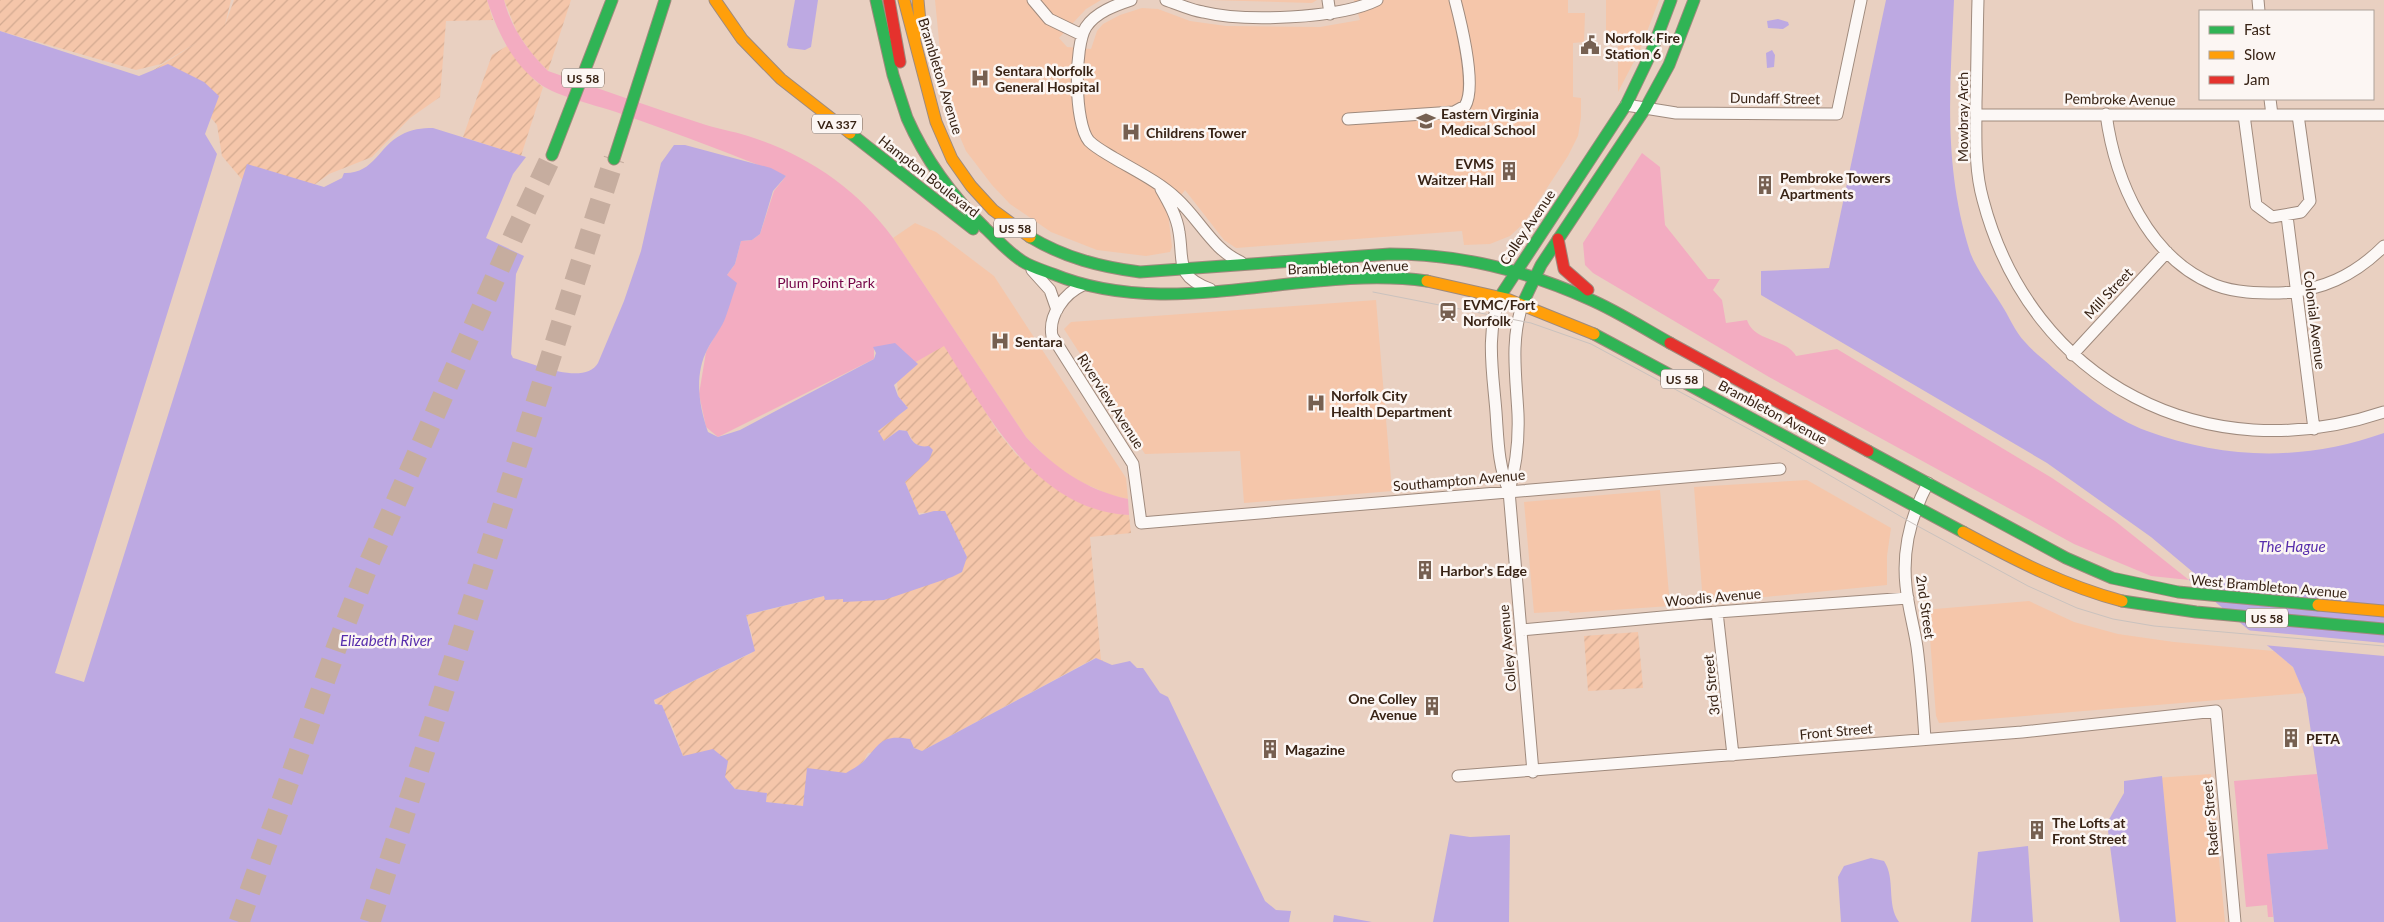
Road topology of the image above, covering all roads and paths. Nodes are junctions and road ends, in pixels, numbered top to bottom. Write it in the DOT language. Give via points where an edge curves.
graph roads {
  1 [pos="612,0"];
  2 [pos="665,0"];
  3 [pos="715,0"];
  4 [pos="876,0"];
  5 [pos="889,0"];
  6 [pos="904,0"];
  7 [pos="918,0"];
  8 [pos="1033,0"];
  9 [pos="1131,0"];
  10 [pos="1166,0"];
  11 [pos="1328,0"];
  12 [pos="1377,0"];
  13 [pos="1455,0"];
  14 [pos="1671,0"];
  15 [pos="1694,0"];
  16 [pos="1861,0"];
  17 [pos="1978,0"];
  18 [pos="1330,14"];
  19 [pos="1082,35"];
  20 [pos="925,79"];
  21 [pos="2270,100"];
  22 [pos="1626,105"];
  23 [pos="1645,109"];
  24 [pos="2106,114"];
  25 [pos="2298,114"];
  26 [pos="1976,115"];
  27 [pos="2244,115"];
  28 [pos="2272,115"];
  29 [pos="2384,115"];
  30 [pos="907,118"];
  31 [pos="1348,119"];
  32 [pos="552,155"];
  33 [pos="614,159"];
  34 [pos="1159,185"];
  35 [pos="2287,216"];
  36 [pos="1558,239"];
  37 [pos="2384,246"];
  38 [pos="2167,252"];
  39 [pos="1025,264"];
  40 [pos="1247,265"];
  41 [pos="1184,270"];
  42 [pos="1516,270"];
  43 [pos="1535,275"];
  44 [pos="1083,285"];
  45 [pos="1211,290"];
  46 [pos="2296,292"];
  47 [pos="1501,295"];
  48 [pos="1523,302"];
  49 [pos="1057,310"];
  50 [pos="1636,323"];
  51 [pos="2072,355"];
  52 [pos="2384,412"];
  53 [pos="2314,429"];
  54 [pos="1780,470"];
  55 [pos="1928,483"];
  56 [pos="1509,491"];
  57 [pos="1916,506"];
  58 [pos="1140,518"];
  59 [pos="2152,589"];
  60 [pos="1908,598"];
  61 [pos="2384,611"];
  62 [pos="1717,612"];
  63 [pos="2384,629"];
  64 [pos="1522,630"];
  65 [pos="2216,711"];
  66 [pos="1925,739"];
  67 [pos="1733,755"];
  68 [pos="1533,772"];
  69 [pos="1458,776"];
  70 [pos="2235,922"];
  1 -- 32 [label="main road, US 58"];
  2 -- 33 [label="main road"];
  3 -- 39 [label="main road, Hampton Boulevard / VA 337" via="742,39 780,79 994,246"];
  4 -- 30 [label="main road, US 58" via="897,95"];
  5 -- 30 [label="main road, Brambleton Avenue"];
  6 -- 20 [label="main road, Brambleton Avenue / US 58" via="911,37"];
  7 -- 20 [label="main road"];
  8 -- 19 [label="street" via="1049,19"];
  9 -- 19 [label="street" via="1093,19"];
  10 -- 18 [label="street" via="1202,12 1241,18"];
  11 -- 18 [label="street"];
  12 -- 18 [label="street"];
  13 -- 31 [label="street" via="1466,43 1470,93 1465,106 1454,112"];
  14 -- 22 [label="main road, Colley Avenue"];
  15 -- 23 [label="main road, Colley Avenue" via="1668,65"];
  16 -- 23 [label="street, Dundaff Street" via="1837,114 1676,113"];
  17 -- 26 [label="street, Mowbray Arch"];
  19 -- 34 [label="street" via="1078,104 1083,131 1094,146"];
  20 -- 41 [label="main road, Brambleton Avenue / US 58" via="938,128 949,151 973,189 1007,222 1037,243 1082,262 1140,272"];
  21 -- 28 [label="street"];
  22 -- 23 [label="street, Dundaff Street"];
  22 -- 42 [label="main road, Colley Avenue"];
  23 -- 36 [label="main road, Colley Avenue"];
  24 -- 26 [label="street, Pembroke Avenue"];
  24 -- 27 [label="street, Pembroke Avenue"];
  24 -- 38 [label="street" via="2123,182 2157,243"];
  25 -- 28 [label="street, Pembroke Avenue"];
  25 -- 29 [label="street, Pembroke Avenue"];
  25 -- 35 [label="street" via="2310,201 2301,212"];
  26 -- 51 [label="street, Mowbray Arch" via="1976,160 1982,199 1998,247 2037,315"];
  27 -- 28 [label="street, Pembroke Avenue"];
  27 -- 35 [label="street" via="2256,205 2272,217"];
  30 -- 39 [label="main road, Brambleton Avenue / US 58" via="922,150 951,191 979,223"];
  34 -- 40 [label="street" via="1189,209 1228,257"];
  34 -- 41 [label="street" via="1174,213 1179,232 1180,263"];
  35 -- 46 [label="street, Colonial Avenue"];
  36 -- 43 [label="main road, Colley Avenue"];
  36 -- 50 [label="main road" via="1560,257 1567,273"];
  37 -- 46 [label="street" via="2335,282"];
  38 -- 46 [label="street" via="2181,267 2216,285 2250,294"];
  38 -- 51 [label="street, Mill Street"];
  39 -- 44 [label="main road, Brambleton Avenue / US 58"];
  39 -- 49 [label="street" via="1044,282"];
  40 -- 41 [label="main road, Brambleton Avenue / US 58"];
  40 -- 42 [label="main road, Brambleton Avenue / US 58" via="1410,254 1464,259"];
  41 -- 45 [label="street" via="1191,280"];
  42 -- 43 [label="main road, Brambleton Avenue / US 58"];
  42 -- 47 [label="main road, Colley Avenue"];
  43 -- 48 [label="main road, Colley Avenue"];
  43 -- 50 [label="main road, Brambleton Avenue / US 58"];
  44 -- 45 [label="main road, Brambleton Avenue / US 58" via="1124,292"];
  44 -- 49 [label="street, Riverview Avenue" via="1072,290"];
  45 -- 47 [label="main road, Brambleton Avenue / US 58" via="1394,278 1442,283"];
  46 -- 53 [label="street, Colonial Avenue"];
  47 -- 48 [label="main road, Brambleton Avenue / US 58"];
  47 -- 56 [label="street, Colley Avenue" via="1493,323 1492,357 1501,471"];
  48 -- 56 [label="street, Colley Avenue" via="1515,340 1518,432 1515,470"];
  48 -- 57 [label="main road, Brambleton Avenue / US 58" via="1612,342"];
  49 -- 58 [label="street, Riverview Avenue" via="1052,336 1133,464"];
  50 -- 55 [label="main road, Brambleton Avenue / US 58"];
  51 -- 53 [label="street, Mowbray Arch" via="2120,389 2173,415 2216,426 2262,432"];
  52 -- 53 [label="street, Mowbray Arch" via="2351,423"];
  54 -- 56 [label="street, Southampton Avenue"];
  55 -- 57 [label="street, 2nd Street"];
  55 -- 59 [label="main road, Brambleton Avenue / US 58" via="2081,566 2119,581"];
  56 -- 58 [label="street, Southampton Avenue"];
  56 -- 64 [label="street, Colley Avenue"];
  57 -- 60 [label="street, 2nd Street" via="1906,548"];
  57 -- 63 [label="main road, Brambleton Avenue / US 58" via="2056,579 2103,597 2151,606"];
  59 -- 61 [label="main road, West Brambleton Avenue / US 58"];
  60 -- 62 [label="street, Woodis Avenue"];
  60 -- 66 [label="street, 2nd Street"];
  62 -- 64 [label="street, Woodis Avenue"];
  62 -- 67 [label="street, 3rd Street"];
  64 -- 68 [label="street, Colley Avenue"];
  65 -- 66 [label="street, Front Street" via="2109,724"];
  65 -- 70 [label="street, Rader Street"];
  66 -- 67 [label="street, Front Street"];
  67 -- 68 [label="street, Front Street"];
  68 -- 69 [label="street, Front Street"];
}
